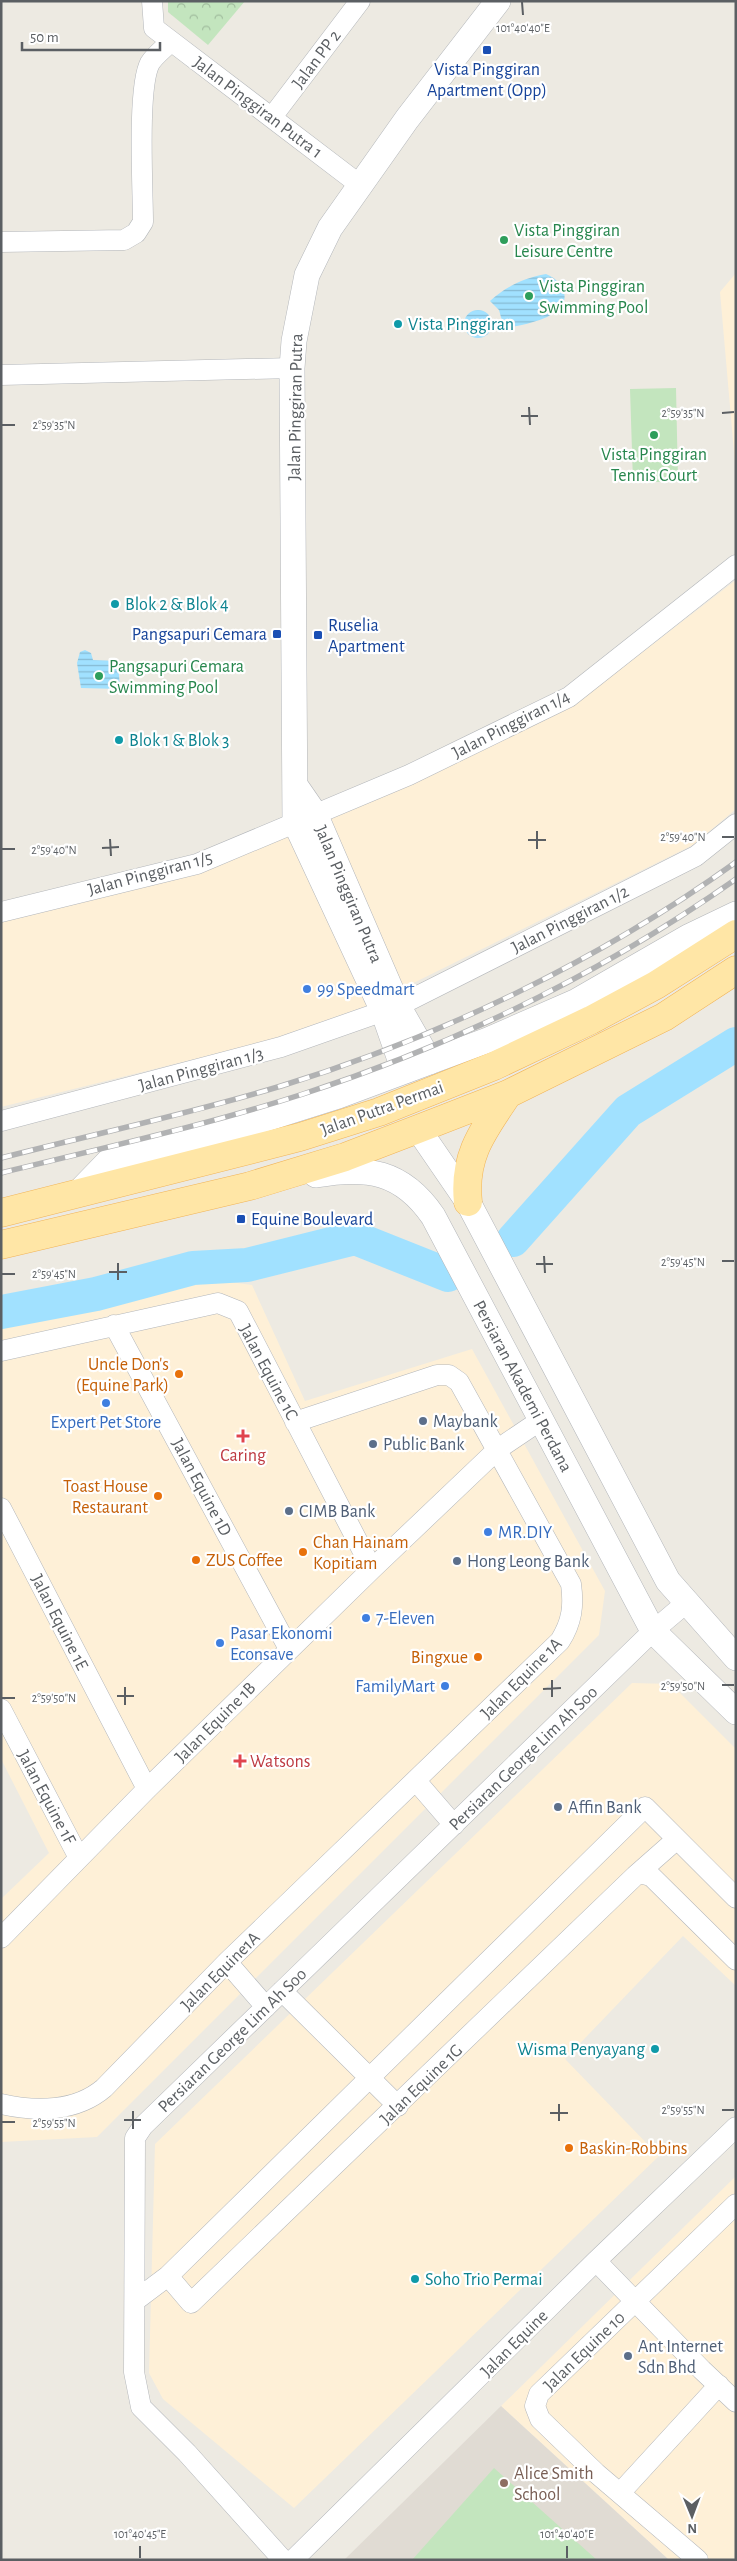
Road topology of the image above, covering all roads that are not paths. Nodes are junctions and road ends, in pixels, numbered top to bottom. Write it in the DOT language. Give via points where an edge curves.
graph roads {
  1 [pos="152,1"];
  2 [pos="360,1"];
  3 [pos="498,1"];
  4 [pos="171,41"];
  5 [pos="272,118"];
  6 [pos="360,185"];
  7 [pos="1,242"];
  8 [pos="292,368"];
  9 [pos="1,375"];
  10 [pos="736,565"];
  11 [pos="305,818"];
  12 [pos="736,824"];
  13 [pos="1,912"];
  14 [pos="736,914"];
  15 [pos="736,934"];
  16 [pos="736,970"];
  17 [pos="390,1008"];
  18 [pos="430,1062"];
  19 [pos="404,1071"];
  20 [pos="508,1094"];
  21 [pos="380,1112"];
  22 [pos="1,1121"];
  23 [pos="418,1130"];
  24 [pos="250,1186"];
  25 [pos="78,1194"];
  26 [pos="468,1202"];
  27 [pos="1,1214"];
  28 [pos="1,1245"];
  29 [pos="114,1325"];
  30 [pos="1,1351"];
  31 [pos="541,1420"];
  32 [pos="295,1422"];
  33 [pos="498,1449"];
  34 [pos="1,1508"];
  35 [pos="372,1569"];
  36 [pos="686,1603"];
  37 [pos="653,1631"];
  38 [pos="289,1649"];
  39 [pos="736,1658"];
  40 [pos="1,1709"];
  41 [pos="736,1712"];
  42 [pos="416,1781"];
  43 [pos="147,1789"];
  44 [pos="454,1824"];
  45 [pos="677,1839"];
  46 [pos="79,1858"];
  47 [pos="640,1873"];
  48 [pos="736,1898"];
  49 [pos="1,1938"];
  50 [pos="736,1960"];
  51 [pos="227,1962"];
  52 [pos="282,1991"];
  53 [pos="266,2006"];
  54 [pos="370,2077"];
  55 [pos="1,2104"];
  56 [pos="398,2106"];
  57 [pos="736,2127"];
  58 [pos="736,2204"];
  59 [pos="596,2261"];
  60 [pos="168,2276"];
  61 [pos="136,2300"];
  62 [pos="636,2302"];
  63 [pos="719,2385"];
  64 [pos="736,2402"];
  65 [pos="620,2494"];
  66 [pos="283,2560"];
  67 [pos="292,2560"];
  68 [pos="698,2560"];
  1 -- 4 [label="street, Jalan Pinggiran Putra 1" via="154,28"];
  2 -- 5 [label="street, Jalan PP 2"];
  3 -- 6 [label="street, Jalan Pinggiran Putra"];
  4 -- 5 [label="street, Jalan Pinggiran Putra 1"];
  4 -- 7 [label="street" via="151,62 146,74 143,222 136,233 124,240"];
  5 -- 6 [label="street, Jalan Pinggiran Putra 1"];
  6 -- 8 [label="street, Jalan Pinggiran Putra" via="330,228 308,275 294,341"];
  8 -- 9 [label="street"];
  8 -- 11 [label="street, Jalan Pinggiran Putra" via="294,785"];
  10 -- 11 [label="street, Jalan Pinggiran 1/4" via="568,697 409,775"];
  11 -- 13 [label="street, Jalan Pinggiran 1/5" via="197,864"];
  11 -- 17 [label="street, Jalan Pinggiran Putra"];
  12 -- 17 [label="street, Jalan Pinggiran 1/2" via="696,856"];
  14 -- 18 [label="street" via="688,937 575,1002"];
  15 -- 21 [label="main road, Jalan Putra Permai" via="656,985 591,1020 494,1066"];
  16 -- 20 [label="main road, Jalan Putra Permai" via="664,1017"];
  17 -- 18 [label="street"];
  17 -- 19 [label="street"];
  17 -- 22 [label="street, Jalan Pinggiran 1/3" via="281,1047"];
  18 -- 19 [label="street"];
  19 -- 25 [label="street" via="237,1128 110,1161"];
  20 -- 23 [label="main road, Jalan Putra Permai"];
  20 -- 26 [label="main road" via="482,1131 470,1156 466,1184"];
  21 -- 23 [label="main road" via="412,1121"];
  21 -- 25 [label="main road, Jalan Putra Permai" via="300,1137"];
  23 -- 24 [label="main road, Jalan Putra Permai" via="345,1157"];
  23 -- 26 [label="street, Persiaran Akademi Perdana"];
  24 -- 28 [label="main road, Jalan Putra Permai"];
  24 -- 31 [label="street, Persiaran Akademi Perdana" via="346,1170 376,1172 420,1197"];
  25 -- 27 [label="main road, Jalan Putra Permai"];
  26 -- 36 [label="street, Persiaran Akademi Perdana" via="668,1581"];
  29 -- 30 [label="street, Jalan Equine 1C"];
  29 -- 32 [label="street, Jalan Equine 1C" via="218,1302 238,1311"];
  29 -- 38 [label="street, Jalan Equine 1D"];
  31 -- 33 [label="street, Jalan Equine 1B"];
  31 -- 37 [label="street, Persiaran Akademi Perdana"];
  32 -- 33 [label="street" via="437,1375 449,1375 459,1382"];
  32 -- 35 [label="street, Jalan Equine 1C"];
  33 -- 35 [label="street, Jalan Equine 1B"];
  33 -- 42 [label="street, Jalan Equine 1A" via="571,1584 574,1604 571,1618 560,1641"];
  34 -- 43 [label="street, Jalan Equine 1E"];
  35 -- 38 [label="street, Jalan Equine 1B"];
  36 -- 37 [label="street, Persiaran George Lim Ah Soo"];
  36 -- 39 [label="street, Persiaran Akademi Perdana"];
  37 -- 41 [label="street, Persiaran Akademi Perdana"];
  37 -- 44 [label="street, Persiaran George Lim Ah Soo"];
  38 -- 43 [label="street, Jalan Equine 1B"];
  40 -- 46 [label="street, Jalan Equine 1F"];
  42 -- 44 [label="street"];
  42 -- 51 [label="street, Jalan Equine1A"];
  43 -- 46 [label="street, Jalan Equine 1B"];
  44 -- 52 [label="street, Persiaran George Lim Ah Soo"];
  45 -- 47 [label="street, Jalan Equine 1G"];
  45 -- 48 [label="street"];
  45 -- 54 [label="street" via="645,1807"];
  46 -- 49 [label="street, Jalan Equine 1B"];
  47 -- 50 [label="street" via="651,1876"];
  47 -- 56 [label="street, Jalan Equine 1G"];
  51 -- 53 [label="street"];
  51 -- 55 [label="street, Jalan Equine1A" via="92,2098 71,2106 47,2108 17,2108"];
  52 -- 53 [label="street, Persiaran George Lim Ah Soo"];
  52 -- 54 [label="street"];
  53 -- 61 [label="street, Persiaran George Lim Ah Soo" via="143,2126 135,2138"];
  54 -- 56 [label="street"];
  54 -- 60 [label="street"];
  56 -- 60 [label="street, Jalan Equine 1G" via="191,2303"];
  57 -- 59 [label="street, Jalan Equine"];
  58 -- 62 [label="street, Jalan Equine 10"];
  59 -- 62 [label="street"];
  59 -- 67 [label="street, Jalan Equine"];
  60 -- 61 [label="street"];
  61 -- 66 [label="street, Persiaran George Lim Ah Soo" via="134,2372 141,2407"];
  62 -- 63 [label="street"];
  62 -- 65 [label="street, Jalan Equine 10" via="538,2394 535,2406 540,2419"];
  63 -- 64 [label="street"];
  63 -- 65 [label="street"];
  65 -- 68 [label="street, Jalan Equine 10"];
}
